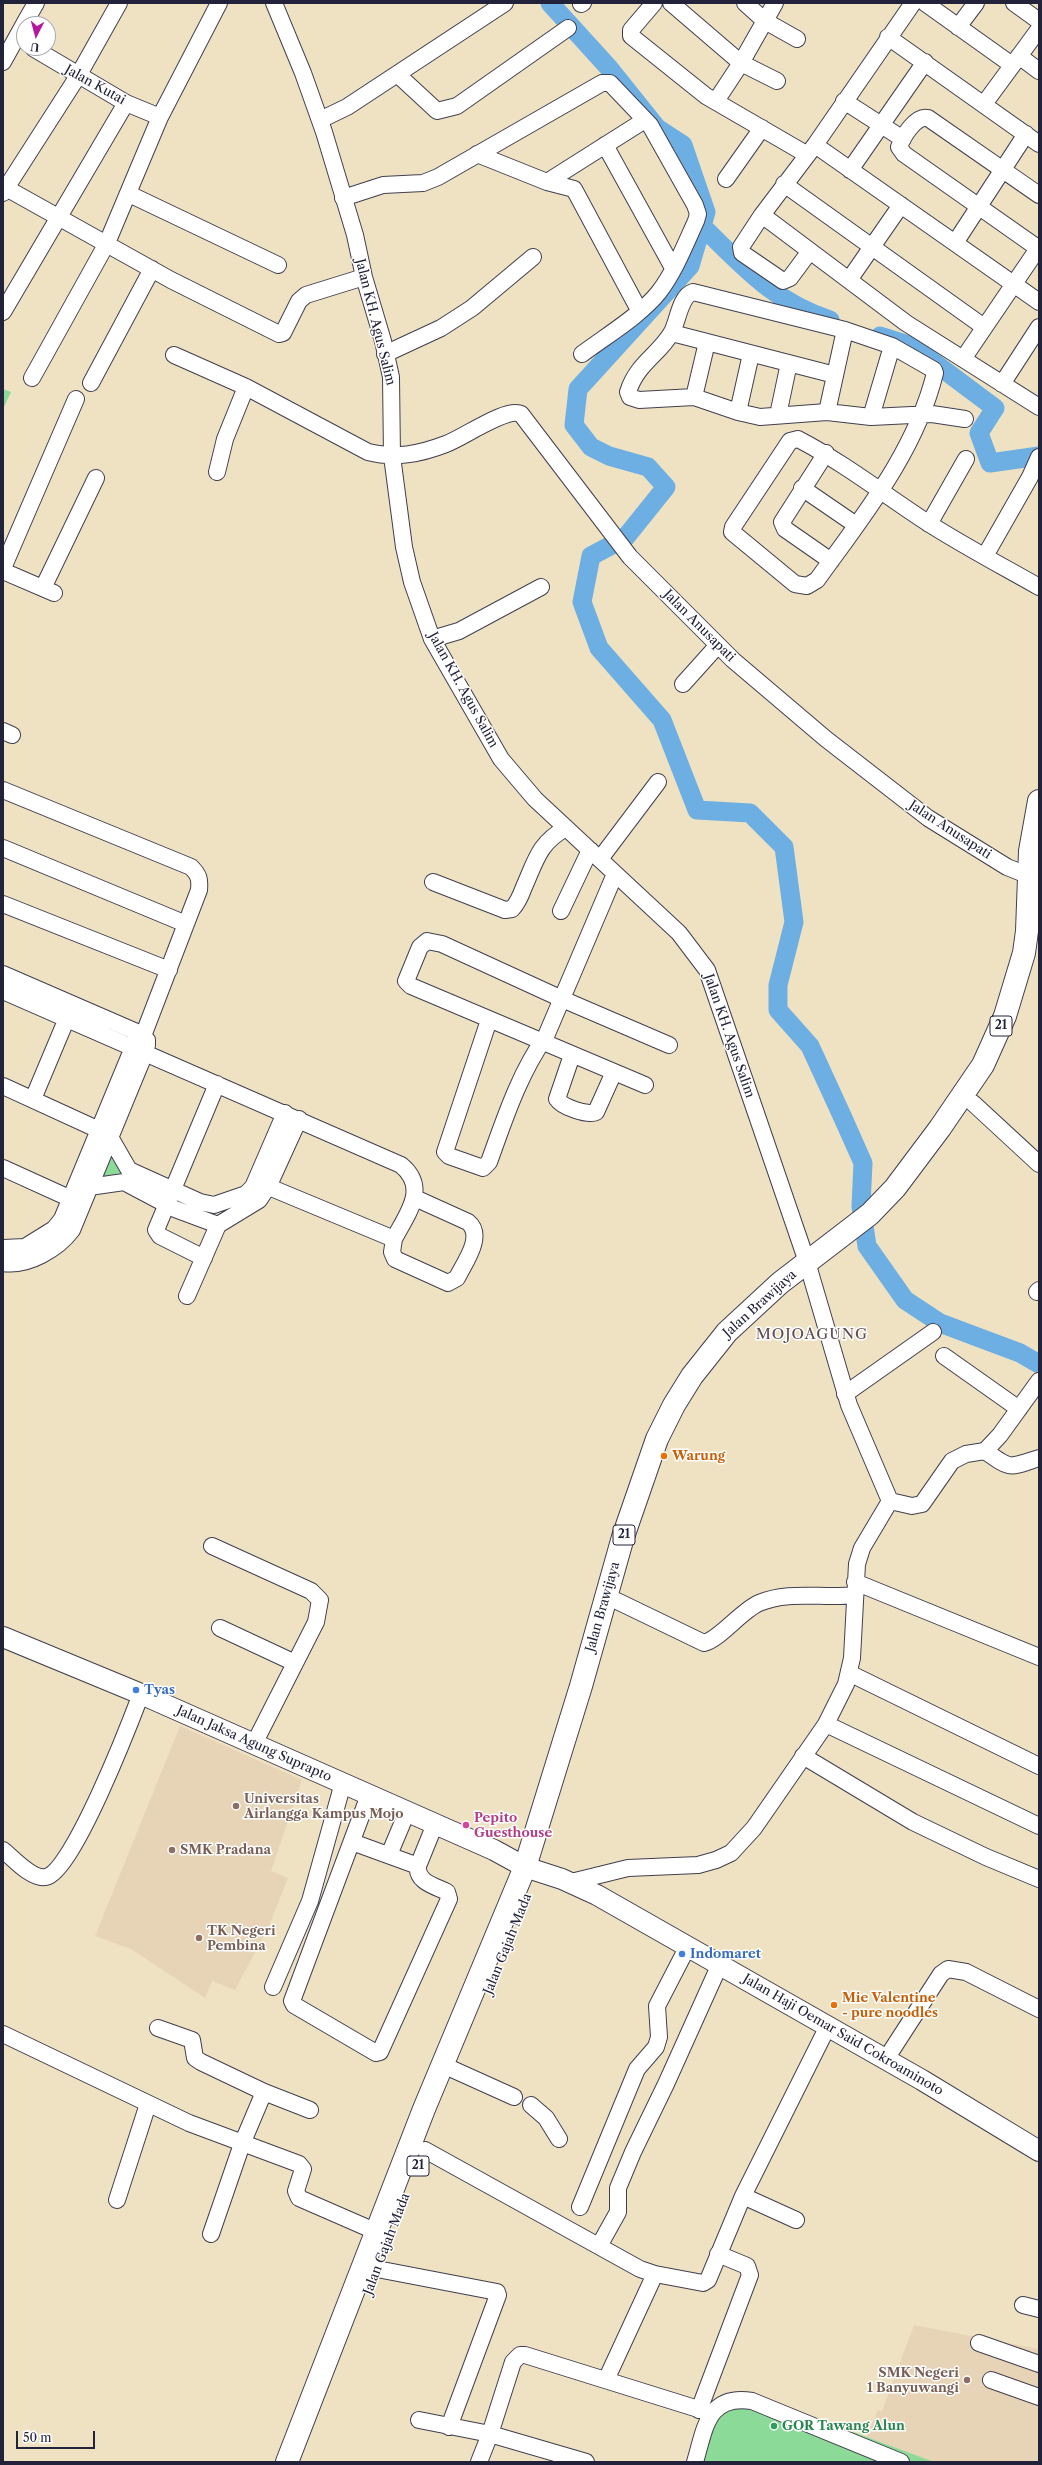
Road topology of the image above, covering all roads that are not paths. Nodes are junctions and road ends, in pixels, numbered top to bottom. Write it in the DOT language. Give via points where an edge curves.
graph roads {
  1 [pos="36,3"];
  2 [pos="119,3"];
  3 [pos="219,3"];
  4 [pos="274,3"];
  5 [pos="505,3"];
  6 [pos="654,3"];
  7 [pos="671,3"];
  8 [pos="746,3"];
  9 [pos="776,3"];
  10 [pos="913,3"];
  11 [pos="925,3"];
  12 [pos="976,3"];
  13 [pos="1014,3"];
  14 [pos="28,16"];
  15 [pos="765,21"];
  16 [pos="1039,21"];
  17 [pos="958,27"];
  18 [pos="568,28"];
  19 [pos="1039,29"];
  20 [pos="16,36"];
  21 [pos="888,37"];
  22 [pos="797,39"];
  23 [pos="46,56"];
  24 [pos="1016,61"];
  25 [pos="3,62"];
  26 [pos="926,62"];
  27 [pos="741,63"];
  28 [pos="1039,71"];
  29 [pos="397,74"];
  30 [pos="78,76"];
  31 [pos="777,81"];
  32 [pos="716,101"];
  33 [pos="844,101"];
  34 [pos="126,103"];
  35 [pos="984,104"];
  36 [pos="160,117"];
  37 [pos="320,120"];
  38 [pos="645,120"];
  39 [pos="882,124"];
  40 [pos="762,128"];
  41 [pos="903,139"];
  42 [pos="1033,139"];
  43 [pos="605,145"];
  44 [pos="811,150"];
  45 [pos="476,154"];
  46 [pos="850,170"];
  47 [pos="1003,170"];
  48 [pos="564,172"];
  49 [pos="726,179"];
  50 [pos="547,182"];
  51 [pos="784,184"];
  52 [pos="574,189"];
  53 [pos="4,191"];
  54 [pos="129,194"];
  55 [pos="1039,195"];
  56 [pos="343,198"];
  57 [pos="901,206"];
  58 [pos="979,207"];
  59 [pos="762,215"];
  60 [pos="61,217"];
  61 [pos="107,243"];
  62 [pos="955,243"];
  63 [pos="872,247"];
  64 [pos="1039,248"];
  65 [pos="810,251"];
  66 [pos="533,257"];
  67 [pos="278,265"];
  68 [pos="673,268"];
  69 [pos="152,269"];
  70 [pos="364,277"];
  71 [pos="849,280"];
  72 [pos="1014,284"];
  73 [pos="1039,302"];
  74 [pos="639,310"];
  75 [pos="3,312"];
  76 [pos="984,327"];
  77 [pos="1039,327"];
  78 [pos="846,330"];
  79 [pos="672,333"];
  80 [pos="707,342"];
  81 [pos="892,346"];
  82 [pos="385,354"];
  83 [pos="582,354"];
  84 [pos="751,354"];
  85 [pos="174,355"];
  86 [pos="963,359"];
  87 [pos="789,363"];
  88 [pos="836,375"];
  89 [pos="32,378"];
  90 [pos="91,383"];
  91 [pos="1002,384"];
  92 [pos="246,387"];
  93 [pos="694,397"];
  94 [pos="76,399"];
  95 [pos="1039,407"];
  96 [pos="738,412"];
  97 [pos="827,412"];
  98 [pos="922,414"];
  99 [pos="778,415"];
  100 [pos="871,417"];
  101 [pos="965,419"];
  102 [pos="826,453"];
  103 [pos="392,456"];
  104 [pos="1039,457"];
  105 [pos="966,459"];
  106 [pos="217,472"];
  107 [pos="96,478"];
  108 [pos="802,488"];
  109 [pos="880,491"];
  110 [pos="929,524"];
  111 [pos="856,525"];
  112 [pos="985,556"];
  113 [pos="831,561"];
  114 [pos="3,568"];
  115 [pos="3,571"];
  116 [pos="541,587"];
  117 [pos="1039,587"];
  118 [pos="432,639"];
  119 [pos="718,645"];
  120 [pos="683,684"];
  121 [pos="658,782"];
  122 [pos="3,790"];
  123 [pos="1039,801"];
  124 [pos="566,828"];
  125 [pos="3,848"];
  126 [pos="595,855"];
  127 [pos="615,874"];
  128 [pos="1034,878"];
  129 [pos="433,882"];
  130 [pos="1039,903"];
  131 [pos="3,904"];
  132 [pos="561,911"];
  133 [pos="186,924"];
  134 [pos="169,970"];
  135 [pos="3,974"];
  136 [pos="3,990"];
  137 [pos="562,999"];
  138 [pos="67,1018"];
  139 [pos="489,1020"];
  140 [pos="140,1042"];
  141 [pos="541,1043"];
  142 [pos="669,1045"];
  143 [pos="572,1055"];
  144 [pos="614,1072"];
  145 [pos="217,1084"];
  146 [pos="645,1085"];
  147 [pos="3,1086"];
  148 [pos="33,1099"];
  149 [pos="973,1103"];
  150 [pos="292,1116"];
  151 [pos="104,1133"];
  152 [pos="1039,1164"];
  153 [pos="3,1168"];
  154 [pos="126,1176"];
  155 [pos="263,1184"];
  156 [pos="83,1185"];
  157 [pos="172,1189"];
  158 [pos="69,1198"];
  159 [pos="415,1198"];
  160 [pos="165,1204"];
  161 [pos="873,1217"];
  162 [pos="218,1225"];
  163 [pos="394,1239"];
  164 [pos="3,1248"];
  165 [pos="204,1258"];
  166 [pos="3,1263"];
  167 [pos="808,1268"];
  168 [pos="187,1296"];
  169 [pos="933,1332"];
  170 [pos="944,1356"];
  171 [pos="1039,1381"];
  172 [pos="845,1394"];
  173 [pos="1019,1409"];
  174 [pos="985,1451"];
  175 [pos="1039,1458"];
  176 [pos="890,1501"];
  177 [pos="212,1546"];
  178 [pos="855,1589"];
  179 [pos="617,1601"];
  180 [pos="220,1628"];
  181 [pos="3,1637"];
  182 [pos="1039,1657"];
  183 [pos="295,1663"];
  184 [pos="848,1673"];
  185 [pos="590,1677"];
  186 [pos="141,1694"];
  187 [pos="826,1724"];
  188 [pos="254,1744"];
  189 [pos="803,1756"];
  190 [pos="1039,1766"];
  191 [pos="343,1783"];
  192 [pos="369,1795"];
  193 [pos="407,1812"];
  194 [pos="435,1824"];
  195 [pos="1039,1826"];
  196 [pos="352,1842"];
  197 [pos="3,1850"];
  198 [pos="388,1855"];
  199 [pos="418,1866"];
  200 [pos="531,1869"];
  201 [pos="1039,1879"];
  202 [pos="571,1882"];
  203 [pos="688,1946"];
  204 [pos="720,1964"];
  205 [pos="273,1987"];
  206 [pos="1039,2009"];
  207 [pos="828,2026"];
  208 [pos="158,2028"];
  209 [pos="3,2034"];
  210 [pos="886,2059"];
  211 [pos="449,2068"];
  212 [pos="264,2092"];
  213 [pos="514,2097"];
  214 [pos="148,2104"];
  215 [pos="531,2105"];
  216 [pos="310,2110"];
  217 [pos="559,2139"];
  218 [pos="242,2144"];
  219 [pos="425,2150"];
  220 [pos="1039,2151"];
  221 [pos="404,2182"];
  222 [pos="743,2196"];
  223 [pos="117,2200"];
  224 [pos="580,2207"];
  225 [pos="796,2220"];
  226 [pos="377,2232"];
  227 [pos="210,2234"];
  228 [pos="599,2246"];
  229 [pos="718,2254"];
  230 [pos="377,2269"];
  231 [pos="655,2274"];
  232 [pos="1023,2304"];
  233 [pos="1039,2309"];
  234 [pos="979,2343"];
  235 [pos="1039,2364"];
  236 [pos="606,2380"];
  237 [pos="991,2380"];
  238 [pos="1039,2396"];
  239 [pos="705,2412"];
  240 [pos="419,2420"];
  241 [pos="449,2427"];
  242 [pos="490,2434"];
  243 [pos="287,2462"];
  244 [pos="301,2462"];
  245 [pos="479,2462"];
  246 [pos="586,2462"];
  247 [pos="694,2462"];
  248 [pos="901,2462"];
  1 -- 14 [label="street"];
  2 -- 30 [label="street"];
  3 -- 36 [label="street"];
  4 -- 37 [label="street, Jalan KH. Agus Salim"];
  5 -- 29 [label="street"];
  6 -- 32 [label="street" via="631,30 631,36"];
  7 -- 27 [label="street"];
  8 -- 15 [label="street"];
  9 -- 15 [label="street"];
  10 -- 21 [label="street"];
  11 -- 17 [label="street"];
  12 -- 17 [label="street"];
  13 -- 16 [label="street"];
  15 -- 22 [label="street"];
  15 -- 27 [label="street"];
  17 -- 24 [label="street"];
  18 -- 29 [label="street" via="464,103 450,108 436,111"];
  19 -- 24 [label="street"];
  20 -- 25 [label="street"];
  21 -- 26 [label="street"];
  21 -- 33 [label="street"];
  23 -- 30 [label="street, Jalan Kutai"];
  24 -- 28 [label="street"];
  24 -- 35 [label="street"];
  26 -- 35 [label="street"];
  26 -- 39 [label="street"];
  27 -- 31 [label="street"];
  27 -- 32 [label="street"];
  29 -- 37 [label="street" via="347,107"];
  30 -- 34 [label="street, Jalan Kutai"];
  30 -- 53 [label="street"];
  32 -- 40 [label="street"];
  33 -- 39 [label="street"];
  33 -- 44 [label="street"];
  34 -- 36 [label="street, Jalan Kutai"];
  34 -- 60 [label="street"];
  35 -- 42 [label="street"];
  36 -- 54 [label="street"];
  37 -- 56 [label="street, Jalan KH. Agus Salim"];
  38 -- 43 [label="street"];
  38 -- 45 [label="street" via="617,89 605,82"];
  38 -- 68 [label="street" via="698,214"];
  39 -- 41 [label="street"];
  39 -- 46 [label="street"];
  40 -- 44 [label="street"];
  40 -- 49 [label="street"];
  41 -- 47 [label="street" via="918,120 928,118"];
  41 -- 58 [label="street" via="899,147 904,154"];
  42 -- 47 [label="street"];
  43 -- 48 [label="street"];
  43 -- 68 [label="street"];
  44 -- 46 [label="street"];
  44 -- 51 [label="street"];
  45 -- 50 [label="street"];
  45 -- 56 [label="street" via="423,183 383,185"];
  46 -- 57 [label="street"];
  47 -- 55 [label="street"];
  47 -- 58 [label="street"];
  48 -- 50 [label="street"];
  48 -- 52 [label="street"];
  50 -- 52 [label="street"];
  51 -- 59 [label="street"];
  51 -- 63 [label="street"];
  52 -- 74 [label="street"];
  53 -- 60 [label="street"];
  54 -- 61 [label="street"];
  54 -- 67 [label="street"];
  56 -- 70 [label="street, Jalan KH. Agus Salim" via="355,235"];
  57 -- 62 [label="street"];
  57 -- 63 [label="street"];
  58 -- 62 [label="street"];
  58 -- 64 [label="street"];
  59 -- 65 [label="street"];
  59 -- 65 [label="street" via="742,244 742,253 783,281 790,278"];
  60 -- 61 [label="street"];
  60 -- 75 [label="street"];
  61 -- 69 [label="street"];
  61 -- 89 [label="street"];
  62 -- 72 [label="street"];
  63 -- 71 [label="street"];
  63 -- 76 [label="street"];
  64 -- 72 [label="street"];
  65 -- 71 [label="street"];
  66 -- 82 [label="street" via="460,316 441,328"];
  68 -- 74 [label="street" via="659,292"];
  69 -- 70 [label="street" via="279,334 283,333 299,301 306,295"];
  69 -- 90 [label="street"];
  70 -- 82 [label="street, Jalan KH. Agus Salim"];
  71 -- 86 [label="street" via="906,323"];
  72 -- 73 [label="street"];
  72 -- 76 [label="street"];
  74 -- 83 [label="street"];
  76 -- 86 [label="street"];
  77 -- 91 [label="street"];
  78 -- 79 [label="street" via="693,292 687,295"];
  78 -- 81 [label="street"];
  78 -- 88 [label="street"];
  79 -- 80 [label="street"];
  79 -- 93 [label="street" via="638,370 631,382 628,395 639,400"];
  80 -- 84 [label="street"];
  80 -- 93 [label="street"];
  81 -- 98 [label="street" via="935,372 930,396"];
  81 -- 100 [label="street"];
  82 -- 103 [label="street, Jalan KH. Agus Salim" via="391,377"];
  84 -- 87 [label="street"];
  84 -- 96 [label="street"];
  85 -- 92 [label="street"];
  86 -- 91 [label="street"];
  87 -- 88 [label="street"];
  87 -- 99 [label="street"];
  88 -- 97 [label="street"];
  91 -- 95 [label="street"];
  92 -- 103 [label="street" via="368,452"];
  92 -- 106 [label="street" via="225,439"];
  93 -- 96 [label="street"];
  94 -- 114 [label="street"];
  96 -- 99 [label="street" via="760,417"];
  97 -- 99 [label="street"];
  97 -- 100 [label="street"];
  98 -- 100 [label="street"];
  98 -- 101 [label="street"];
  98 -- 109 [label="street" via="912,441"];
  102 -- 108 [label="street"];
  102 -- 109 [label="street"];
  102 -- 113 [label="street" via="798,439 790,441 732,530 752,550 801,587 817,580"];
  103 -- 118 [label="street, Jalan KH. Agus Salim" via="404,547 412,582"];
  103 -- 119 [label="street, Jalan Anusapati" via="416,453 444,444 508,413 516,412 528,421 630,557"];
  104 -- 112 [label="street"];
  105 -- 110 [label="street"];
  107 -- 115 [label="street" via="48,590"];
  108 -- 111 [label="street"];
  108 -- 113 [label="street" via="782,519 782,525"];
  109 -- 110 [label="street"];
  109 -- 111 [label="street"];
  110 -- 112 [label="street"];
  111 -- 113 [label="street"];
  112 -- 117 [label="street"];
  116 -- 118 [label="street" via="466,627"];
  118 -- 124 [label="street, Jalan KH. Agus Salim" via="501,759 535,799"];
  119 -- 120 [label="street"];
  119 -- 128 [label="street, Jalan Anusapati" via="826,739 928,818 1007,867"];
  121 -- 126 [label="street"];
  122 -- 133 [label="street" via="191,867 200,879 199,890"];
  123 -- 128 [label="highway, Jalan Brawijaya / 21" via="1032,833"];
  124 -- 126 [label="street, Jalan KH. Agus Salim"];
  124 -- 129 [label="street" via="551,836 540,848 518,901 512,909 505,910"];
  125 -- 133 [label="street"];
  126 -- 127 [label="street, Jalan KH. Agus Salim"];
  126 -- 132 [label="street"];
  127 -- 137 [label="street"];
  127 -- 167 [label="street, Jalan KH. Agus Salim" via="679,933 707,970"];
  128 -- 161 [label="highway, Jalan Brawijaya / 21" via="1024,953 1005,1016 986,1059 928,1146"];
  130 -- 149 [label="highway, Jalan Brawijaya / 21" via="1031,970 1024,995 1000,1054"];
  131 -- 134 [label="street"];
  133 -- 134 [label="street"];
  134 -- 140 [label="street"];
  135 -- 140 [label="street"];
  136 -- 138 [label="street"];
  137 -- 139 [label="street" via="442,944 431,941 424,943 406,981"];
  137 -- 141 [label="street"];
  137 -- 142 [label="street"];
  138 -- 140 [label="street"];
  138 -- 148 [label="street"];
  139 -- 141 [label="street"];
  139 -- 141 [label="street" via="447,1144 445,1152 449,1156 483,1168 487,1166 518,1085"];
  140 -- 145 [label="street"];
  140 -- 151 [label="street"];
  141 -- 143 [label="street"];
  143 -- 144 [label="street"];
  143 -- 144 [label="street" via="557,1099 570,1107 589,1114 596,1112"];
  144 -- 146 [label="street"];
  145 -- 150 [label="street"];
  145 -- 157 [label="street"];
  147 -- 148 [label="street"];
  148 -- 151 [label="street"];
  149 -- 152 [label="street"];
  149 -- 161 [label="highway, Jalan Brawijaya / 21" via="913,1183"];
  150 -- 155 [label="street"];
  150 -- 159 [label="street" via="401,1165 412,1177"];
  151 -- 154 [label="street"];
  151 -- 156 [label="street"];
  153 -- 158 [label="street"];
  154 -- 156 [label="street"];
  154 -- 157 [label="street"];
  154 -- 160 [label="street"];
  155 -- 157 [label="street" via="246,1194 214,1206"];
  155 -- 162 [label="street" via="259,1200"];
  155 -- 163 [label="street"];
  156 -- 158 [label="street"];
  156 -- 166 [label="street" via="72,1230 65,1239 37,1257 21,1262"];
  157 -- 160 [label="street"];
  158 -- 164 [label="street" via="62,1219 45,1236 25,1247"];
  159 -- 163 [label="street"];
  159 -- 163 [label="street" via="468,1222 474,1229 475,1238 457,1278 448,1283 395,1260 392,1252"];
  160 -- 162 [label="street"];
  160 -- 165 [label="street" via="156,1232"];
  161 -- 167 [label="highway, Jalan Brawijaya / 21"];
  162 -- 165 [label="street"];
  165 -- 168 [label="street"];
  167 -- 172 [label="street, Jalan KH. Agus Salim"];
  167 -- 179 [label="highway, Jalan Brawijaya / 21" via="730,1345 688,1404 654,1487"];
  167 -- 185 [label="highway, Jalan Brawijaya / 21" via="755,1304 727,1332 707,1355 674,1405 641,1481"];
  169 -- 172 [label="street"];
  170 -- 173 [label="street"];
  171 -- 173 [label="street"];
  172 -- 176 [label="street, Jalan KH. Agus Salim"];
  173 -- 174 [label="street" via="1000,1436"];
  174 -- 175 [label="street" via="1008,1466"];
  174 -- 176 [label="street" via="966,1454 952,1462 922,1504 912,1506"];
  176 -- 178 [label="street" via="862,1548 857,1564"];
  177 -- 183 [label="street" via="311,1591 320,1600 321,1607 316,1622"];
  178 -- 179 [label="street" via="828,1598 783,1597 764,1601 743,1612 704,1643"];
  178 -- 182 [label="street"];
  178 -- 184 [label="street" via="853,1651"];
  179 -- 185 [label="highway, Jalan Brawijaya / 21"];
  180 -- 183 [label="street"];
  181 -- 186 [label="main road, Jalan Jaksa Agung Suprapto"];
  183 -- 188 [label="street"];
  184 -- 187 [label="street" via="846,1684"];
  184 -- 190 [label="street"];
  185 -- 200 [label="highway, Jalan Brawijaya / 21"];
  186 -- 188 [label="main road, Jalan Jaksa Agung Suprapto"];
  186 -- 197 [label="street" via="115,1761 89,1816 71,1849 52,1874 43,1877 32,1873"];
  187 -- 189 [label="street"];
  187 -- 195 [label="street"];
  188 -- 191 [label="main road, Jalan Jaksa Agung Suprapto"];
  189 -- 201 [label="street" via="913,1822"];
  189 -- 202 [label="street" via="754,1828 731,1853 698,1865 628,1868"];
  191 -- 192 [label="main road, Jalan Jaksa Agung Suprapto"];
  191 -- 205 [label="street" via="310,1901"];
  192 -- 193 [label="main road, Jalan Jaksa Agung Suprapto"];
  192 -- 196 [label="street"];
  193 -- 194 [label="main road, Jalan Jaksa Agung Suprapto"];
  193 -- 198 [label="street"];
  194 -- 199 [label="street"];
  194 -- 200 [label="main road, Jalan Jaksa Agung Suprapto"];
  196 -- 198 [label="street"];
  196 -- 199 [label="street" via="292,2001 294,2005 376,2053 380,2052 449,1899 447,1892 420,1877"];
  198 -- 199 [label="street"];
  200 -- 202 [label="main road, Jalan Haji Oemar Said Cokroaminoto"];
  200 -- 211 [label="highway, Jalan Gajah Mada / 21"];
  200 -- 211 [label="highway, Jalan Brawijaya / 21" via="513,1896"];
  202 -- 203 [label="main road, Jalan Haji Oemar Said Cokroaminoto"];
  203 -- 204 [label="main road, Jalan Haji Oemar Said Cokroaminoto"];
  203 -- 224 [label="street" via="657,2006 659,2037 656,2047 637,2069"];
  204 -- 207 [label="main road, Jalan Haji Oemar Said Cokroaminoto"];
  204 -- 228 [label="street" via="633,2152 618,2188 618,2212"];
  206 -- 210 [label="street" via="966,1972 948,1969 941,1974"];
  207 -- 210 [label="main road, Jalan Haji Oemar Said Cokroaminoto"];
  207 -- 222 [label="street"];
  208 -- 212 [label="street" via="192,2040 198,2061"];
  209 -- 214 [label="street"];
  210 -- 220 [label="main road, Jalan Haji Oemar Said Cokroaminoto"];
  211 -- 213 [label="street"];
  211 -- 219 [label="highway, Jalan Gajah Mada / 21"];
  211 -- 221 [label="highway, 21"];
  212 -- 216 [label="street"];
  212 -- 218 [label="street"];
  214 -- 218 [label="street"];
  214 -- 223 [label="street"];
  215 -- 217 [label="street" via="546,2118"];
  218 -- 226 [label="street" via="299,2164 303,2169 296,2191 300,2198"];
  218 -- 227 [label="street"];
  219 -- 221 [label="highway, Jalan Gajah Mada / 21"];
  219 -- 228 [label="street"];
  221 -- 226 [label="highway, 21"];
  221 -- 230 [label="highway, Jalan Gajah Mada / 21"];
  222 -- 225 [label="street"];
  222 -- 229 [label="street"];
  226 -- 243 [label="highway, 21"];
  228 -- 231 [label="street" via="640,2269"];
  229 -- 231 [label="street" via="708,2280 703,2283"];
  229 -- 239 [label="street" via="746,2266 750,2275"];
  230 -- 241 [label="street" via="497,2292"];
  230 -- 244 [label="highway, Jalan Gajah Mada / 21"];
  231 -- 236 [label="street"];
  232 -- 233 [label="street"];
  234 -- 235 [label="street"];
  236 -- 239 [label="street"];
  236 -- 242 [label="street" via="532,2356 520,2355 513,2362"];
  237 -- 238 [label="street"];
  239 -- 247 [label="street"];
  239 -- 248 [label="street" via="738,2399 752,2401"];
  240 -- 241 [label="street"];
  241 -- 242 [label="street"];
  242 -- 245 [label="street"];
  242 -- 246 [label="street"];
}
